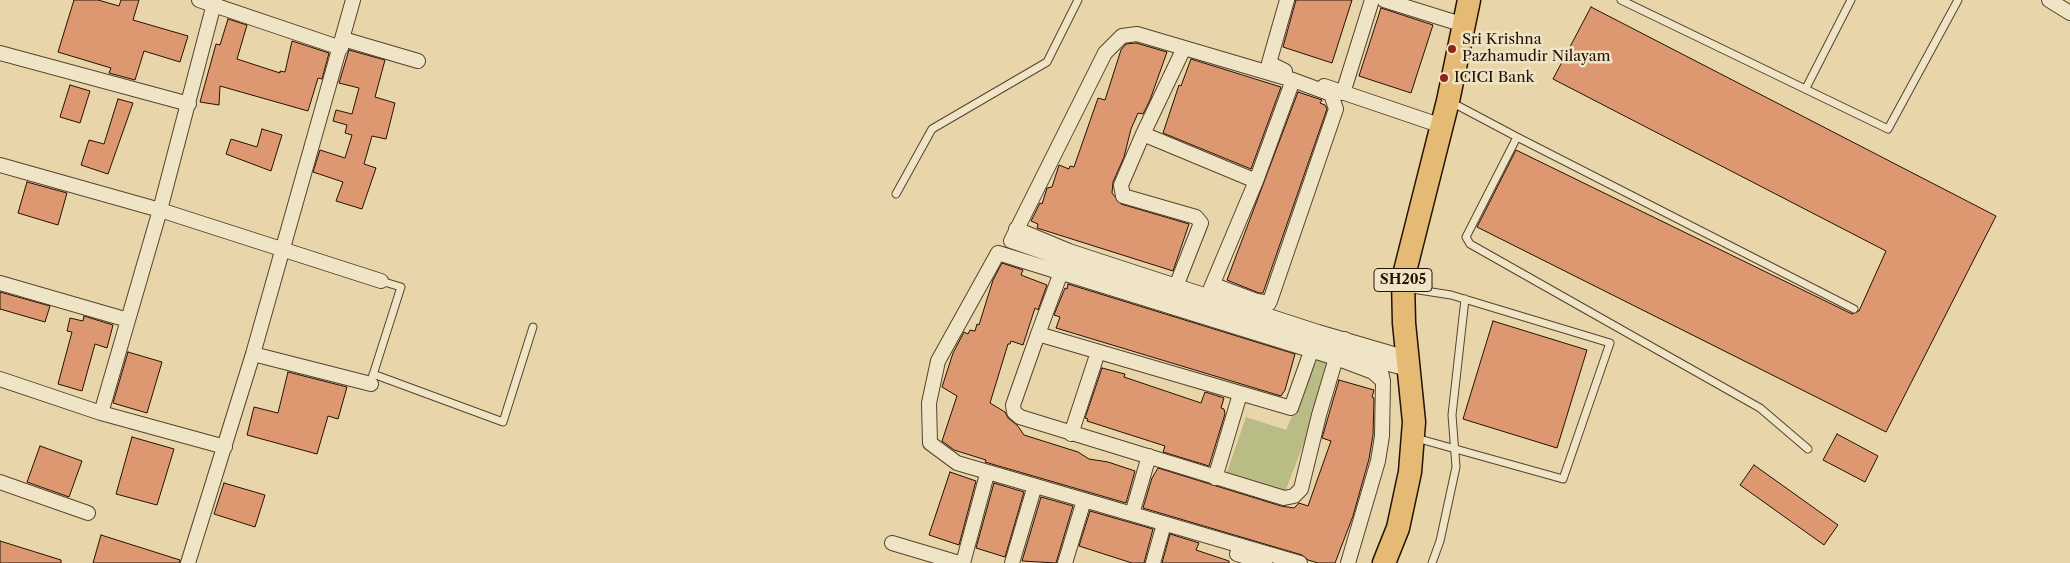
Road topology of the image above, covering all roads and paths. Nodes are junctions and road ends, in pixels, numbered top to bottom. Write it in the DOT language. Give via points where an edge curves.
graph roads {
  1 [pos="199,0"];
  2 [pos="354,0"];
  3 [pos="1078,0"];
  4 [pos="1286,0"];
  5 [pos="1372,0"];
  6 [pos="1384,0"];
  7 [pos="1469,0"];
  8 [pos="1621,0"];
  9 [pos="1851,0"];
  10 [pos="1958,0"];
  11 [pos="2049,0"];
  12 [pos="215,2"];
  13 [pos="2070,13"];
  14 [pos="1464,25"];
  15 [pos="342,43"];
  16 [pos="1184,48"];
  17 [pos="0,53"];
  18 [pos="418,60"];
  19 [pos="1293,80"];
  20 [pos="1806,88"];
  21 [pos="1343,93"];
  22 [pos="1448,101"];
  23 [pos="189,104"];
  24 [pos="1442,126"];
  25 [pos="1143,134"];
  26 [pos="1517,137"];
  27 [pos="0,165"];
  28 [pos="1256,181"];
  29 [pos="896,194"];
  30 [pos="160,210"];
  31 [pos="1018,226"];
  32 [pos="284,248"];
  33 [pos="1065,262"];
  34 [pos="381,281"];
  35 [pos="0,282"];
  36 [pos="1176,286"];
  37 [pos="1403,287"];
  38 [pos="1210,296"];
  39 [pos="1465,299"];
  40 [pos="1854,309"];
  41 [pos="128,320"];
  42 [pos="533,327"];
  43 [pos="1038,334"];
  44 [pos="1315,341"];
  45 [pos="1341,349"];
  46 [pos="1098,352"];
  47 [pos="253,354"];
  48 [pos="1380,356"];
  49 [pos="1407,363"];
  50 [pos="372,379"];
  51 [pos="1,381"];
  52 [pos="1382,381"];
  53 [pos="1240,394"];
  54 [pos="101,413"];
  55 [pos="1071,434"];
  56 [pos="1413,437"];
  57 [pos="225,447"];
  58 [pos="1808,449"];
  59 [pos="1456,450"];
  60 [pos="1149,456"];
  61 [pos="946,466"];
  62 [pos="986,478"];
  63 [pos="1215,478"];
  64 [pos="0,482"];
  65 [pos="1033,492"];
  66 [pos="1082,507"];
  67 [pos="88,513"];
  68 [pos="1132,514"];
  69 [pos="1162,531"];
  70 [pos="892,543"];
  71 [pos="920,558"];
  72 [pos="1245,560"];
  73 [pos="188,563"];
  74 [pos="959,563"];
  75 [pos="964,563"];
  76 [pos="1012,563"];
  77 [pos="1065,563"];
  78 [pos="1153,563"];
  79 [pos="1265,563"];
  80 [pos="1300,563"];
  81 [pos="1348,563"];
  82 [pos="1384,563"];
  83 [pos="1432,563"];
  1 -- 12 [label="street"];
  2 -- 15 [label="street"];
  3 -- 29 [label="lane" via="1047,62 932,129"];
  4 -- 21 [label="street" via="1269,63"];
  5 -- 21 [label="street"];
  6 -- 14 [label="street"];
  7 -- 14 [label="main road, SH205"];
  8 -- 20 [label="lane"];
  9 -- 20 [label="lane"];
  10 -- 20 [label="lane" via="1888,129"];
  11 -- 13 [label="street"];
  12 -- 15 [label="street"];
  12 -- 23 [label="street"];
  14 -- 22 [label="main road, SH205"];
  15 -- 18 [label="street"];
  15 -- 32 [label="street"];
  16 -- 19 [label="street"];
  16 -- 25 [label="street"];
  16 -- 31 [label="street" via="1137,34 1122,36 1104,53"];
  17 -- 23 [label="street"];
  19 -- 28 [label="street"];
  19 -- 38 [label="street" via="1331,94 1336,109 1270,301"];
  21 -- 24 [label="street"];
  22 -- 24 [label="main road, SH205"];
  22 -- 26 [label="lane"];
  23 -- 30 [label="street"];
  24 -- 37 [label="main road, SH205"];
  25 -- 28 [label="street"];
  25 -- 36 [label="street" via="1121,190 1124,196 1200,220 1201,228"];
  26 -- 40 [label="lane"];
  26 -- 58 [label="lane" via="1466,237 1470,244 1760,408"];
  27 -- 30 [label="street"];
  28 -- 38 [label="street"];
  30 -- 32 [label="street"];
  30 -- 41 [label="street"];
  31 -- 33 [label="street" via="1011,241"];
  31 -- 36 [label="street" via="1058,238"];
  32 -- 34 [label="street"];
  32 -- 47 [label="street"];
  33 -- 36 [label="street"];
  33 -- 43 [label="street"];
  33 -- 44 [label="street"];
  33 -- 68 [label="street" via="998,253 938,361 929,403 930,443 957,463"];
  34 -- 50 [label="lane" via="401,286"];
  35 -- 41 [label="street"];
  36 -- 38 [label="street"];
  37 -- 39 [label="lane"];
  37 -- 49 [label="main road, SH205"];
  38 -- 44 [label="street"];
  39 -- 59 [label="lane" via="1452,415"];
  39 -- 59 [label="lane" via="1610,343 1563,479"];
  41 -- 54 [label="street"];
  42 -- 50 [label="lane" via="503,422"];
  43 -- 46 [label="street"];
  43 -- 55 [label="street" via="1013,405 1014,412 1027,420"];
  44 -- 45 [label="street"];
  44 -- 45 [label="street"];
  44 -- 53 [label="street" via="1291,408"];
  45 -- 48 [label="street"];
  45 -- 52 [label="street"];
  45 -- 63 [label="street" via="1318,415 1298,493 1284,498"];
  46 -- 53 [label="street"];
  46 -- 55 [label="street"];
  47 -- 50 [label="street"];
  47 -- 57 [label="street"];
  48 -- 49 [label="street"];
  48 -- 52 [label="street"];
  49 -- 56 [label="main road, SH205"];
  51 -- 54 [label="street"];
  52 -- 81 [label="street" via="1382,436 1378,461"];
  53 -- 63 [label="street"];
  54 -- 57 [label="street"];
  55 -- 60 [label="street"];
  56 -- 59 [label="lane"];
  56 -- 82 [label="main road, SH205" via="1410,472 1398,528"];
  57 -- 73 [label="street"];
  59 -- 83 [label="lane" via="1456,467"];
  60 -- 63 [label="street"];
  60 -- 68 [label="street"];
  61 -- 62 [label="street"];
  62 -- 65 [label="street"];
  62 -- 75 [label="street"];
  64 -- 67 [label="street"];
  65 -- 66 [label="street"];
  65 -- 76 [label="street"];
  66 -- 69 [label="street"];
  66 -- 77 [label="street"];
  68 -- 80 [label="street"];
  69 -- 72 [label="street"];
  69 -- 78 [label="street"];
  70 -- 71 [label="street"];
  71 -- 74 [label="street"];
  72 -- 79 [label="street"];
}
